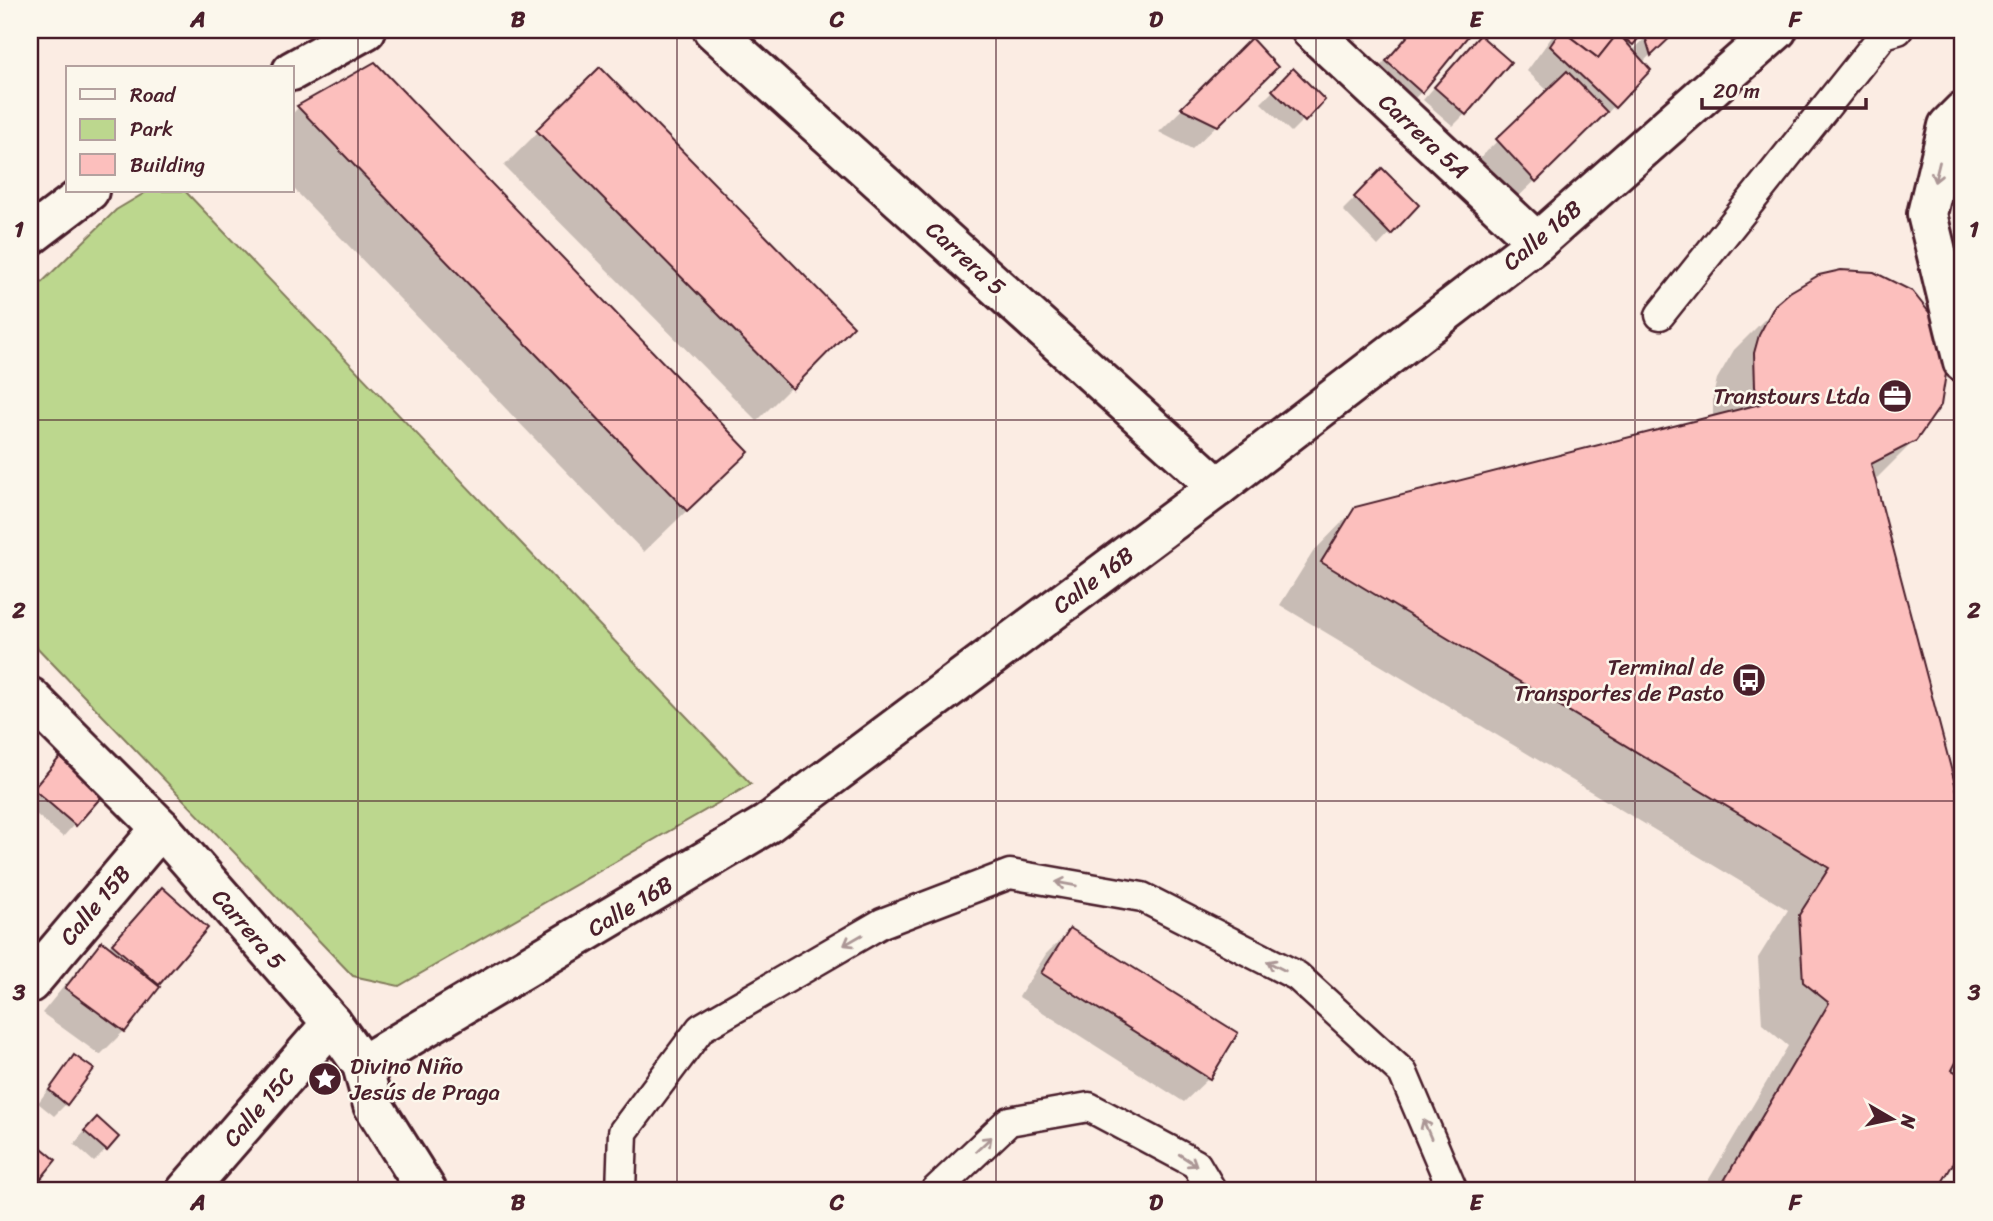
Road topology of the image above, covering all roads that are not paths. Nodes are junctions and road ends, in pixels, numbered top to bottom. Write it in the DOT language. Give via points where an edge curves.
graph roads {
  1 [pos="366,30"];
  2 [pos="713,30"];
  3 [pos="1311,30"];
  4 [pos="1777,30"];
  5 [pos="1898,30"];
  6 [pos="294,70"];
  7 [pos="1963,111"];
  8 [pos="88,192"];
  9 [pos="30,236"];
  10 [pos="1537,242"];
  11 [pos="1660,315"];
  12 [pos="1958,361"];
  13 [pos="1218,487"];
  14 [pos="30,697"];
  15 [pos="161,828"];
  16 [pos="30,983"];
  17 [pos="332,1023"];
  18 [pos="362,1065"];
  19 [pos="186,1191"];
  20 [pos="427,1191"];
  21 [pos="621,1191"];
  22 [pos="935,1191"];
  23 [pos="1212,1191"];
  24 [pos="1453,1191"];
  1 -- 6 [label="street"];
  2 -- 13 [label="street, Carrera 5"];
  3 -- 10 [label="street, Carrera 5A"];
  4 -- 10 [label="street, Calle 16B"];
  5 -- 11 [label="lane" via="1884,34"];
  7 -- 12 [label="street, one-way" via="1948,126 1927,214"];
  8 -- 9 [label="street"];
  10 -- 13 [label="street, Calle 16B"];
  13 -- 18 [label="street, Calle 16B" via="767,824"];
  14 -- 15 [label="street, Carrera 5"];
  15 -- 16 [label="street, Calle 15B"];
  15 -- 17 [label="street, Carrera 5"];
  17 -- 18 [label="street, Carrera 5"];
  17 -- 19 [label="street, Calle 15C"];
  18 -- 20 [label="street, Carrera 5" via="373,1105"];
  24 -- 21 [label="lane, one-way" via="1403,1073 1297,976 1142,897 1010,874 882,923 701,1028 623,1132"];
  22 -- 23 [label="lane, one-way" via="1009,1121 1089,1107 1196,1164"];
}
